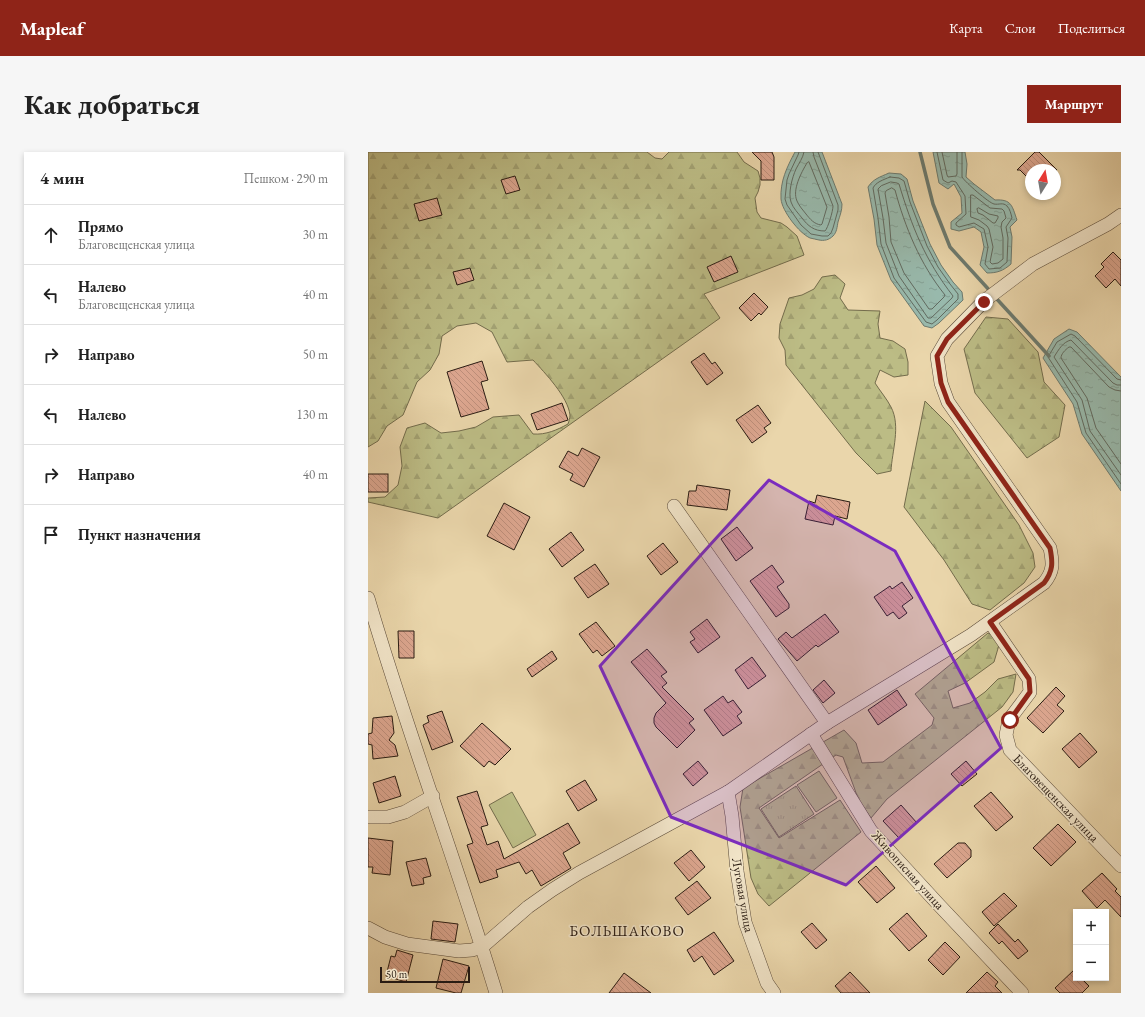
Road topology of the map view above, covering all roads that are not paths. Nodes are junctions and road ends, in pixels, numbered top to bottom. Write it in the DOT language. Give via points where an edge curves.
graph roads {
  1 [pos="1121,215"];
  2 [pos="674,506"];
  3 [pos="368,601"];
  4 [pos="990,622"];
  5 [pos="827,723"];
  6 [pos="811,734"];
  7 [pos="728,792"];
  8 [pos="432,796"];
  9 [pos="368,817"];
  10 [pos="1121,866"];
  11 [pos="368,928"];
  12 [pos="482,947"];
  13 [pos="496,993"];
  14 [pos="774,993"];
  15 [pos="1022,993"];
  1 -- 4 [label="street" via="1033,264 999,290 947,339 937,356 941,383 948,402 1050,548 1052,558 1050,576 1044,583"];
  2 -- 5 [label="street"];
  3 -- 8 [label="street"];
  4 -- 5 [label="street"];
  4 -- 10 [label="street, Благовещенская улица" via="1029,679 1030,692 1010,720 1006,735 1010,750"];
  5 -- 6 [label="street"];
  6 -- 7 [label="street"];
  6 -- 15 [label="street, Живописная улица" via="871,830"];
  7 -- 12 [label="street" via="552,890"];
  7 -- 14 [label="street, Луговая улица" via="745,922 767,983"];
  8 -- 9 [label="street" via="405,812 388,817"];
  8 -- 12 [label="street"];
  11 -- 12 [label="street" via="407,944 459,951"];
  12 -- 13 [label="street"];
}
